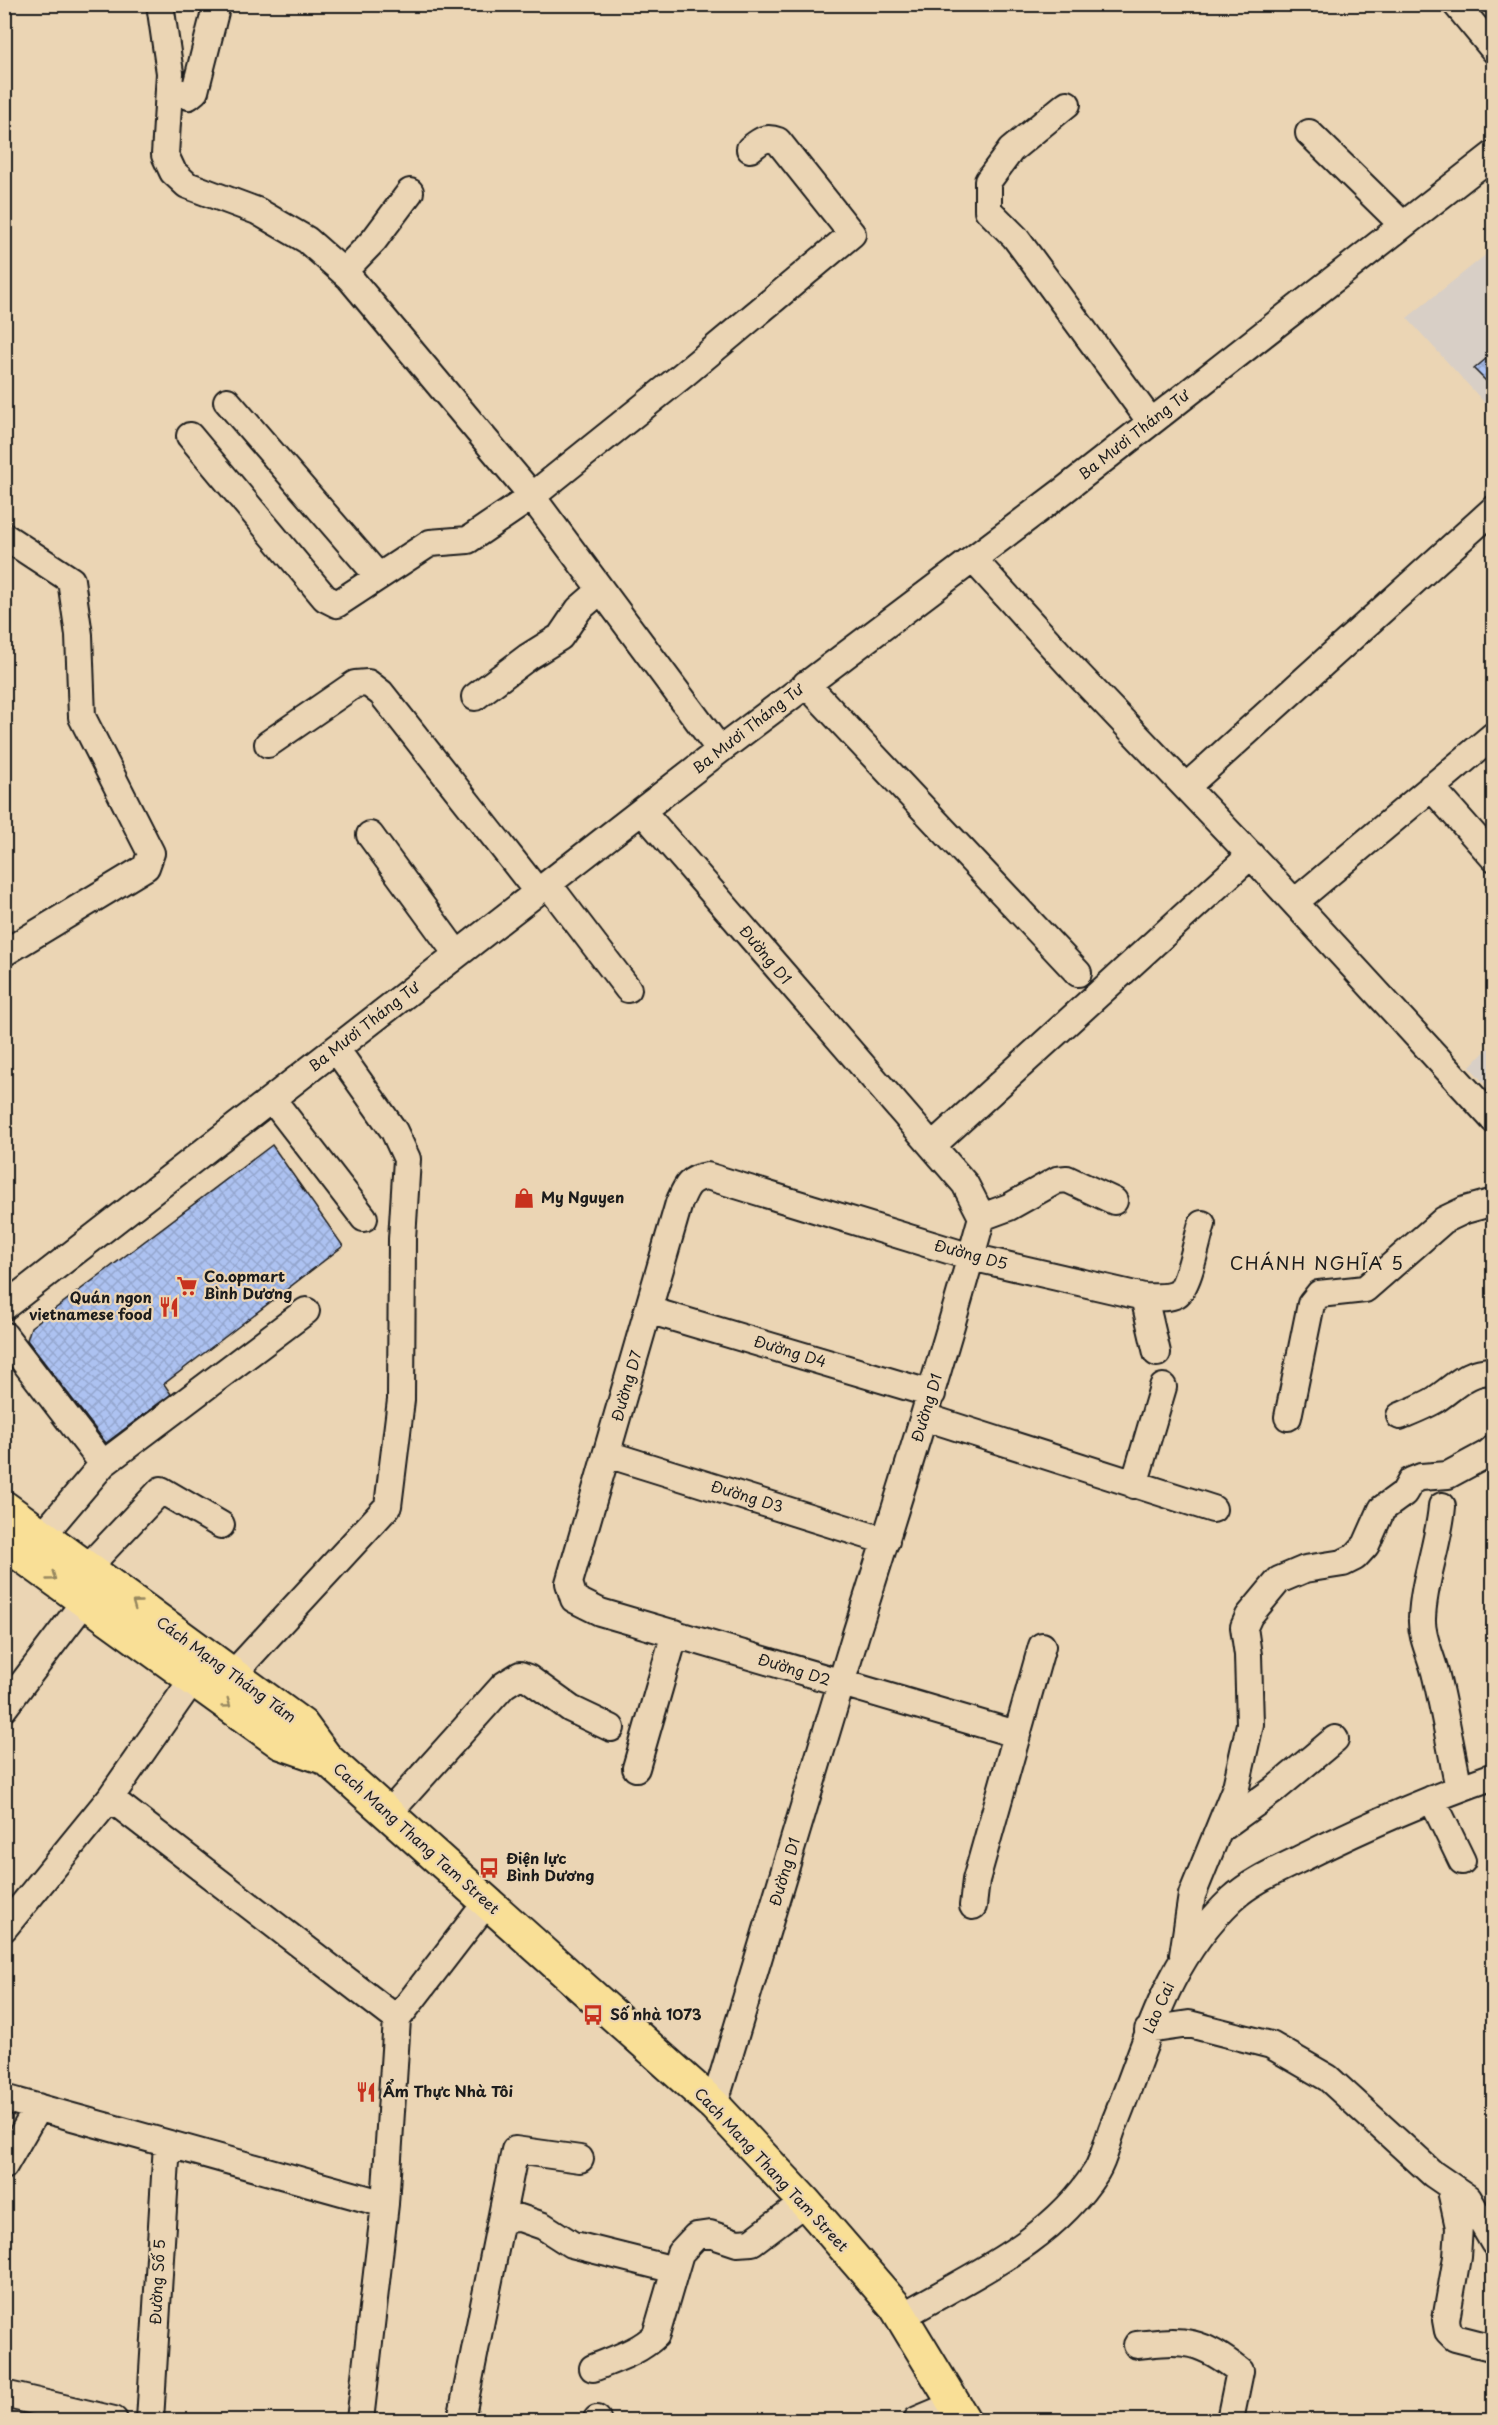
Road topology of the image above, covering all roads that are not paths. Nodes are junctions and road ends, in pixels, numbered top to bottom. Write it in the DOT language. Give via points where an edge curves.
graph roads {
  1 [pos="160,4"];
  2 [pos="217,4"];
  3 [pos="1456,4"];
  4 [pos="1494,50"];
  5 [pos="169,88"];
  6 [pos="1067,104"];
  7 [pos="1309,133"];
  8 [pos="750,149"];
  9 [pos="1494,154"];
  10 [pos="410,192"];
  11 [pos="1403,225"];
  12 [pos="343,272"];
  13 [pos="227,401"];
  14 [pos="1150,422"];
  15 [pos="190,436"];
  16 [pos="531,497"];
  17 [pos="1494,509"];
  18 [pos="4,536"];
  19 [pos="973,559"];
  20 [pos="378,576"];
  21 [pos="601,590"];
  22 [pos="806,684"];
  23 [pos="475,697"];
  24 [pos="1494,735"];
  25 [pos="268,744"];
  26 [pos="720,750"];
  27 [pos="1186,787"];
  28 [pos="1431,788"];
  29 [pos="642,811"];
  30 [pos="370,836"];
  31 [pos="1251,855"];
  32 [pos="1494,858"];
  33 [pos="543,887"];
  34 [pos="1295,902"];
  35 [pos="4,953"];
  36 [pos="457,954"];
  37 [pos="1078,973"];
  38 [pos="628,989"];
  39 [pos="336,1048"];
  40 [pos="272,1099"];
  41 [pos="1494,1120"];
  42 [pos="932,1146"];
  43 [pos="696,1178"];
  44 [pos="1114,1201"];
  45 [pos="1494,1202"];
  46 [pos="982,1217"];
  47 [pos="364,1218"];
  48 [pos="1202,1224"];
  49 [pos="971,1257"];
  50 [pos="1144,1297"];
  51 [pos="4,1307"];
  52 [pos="648,1310"];
  53 [pos="306,1311"];
  54 [pos="4,1335"];
  55 [pos="1157,1353"];
  56 [pos="1494,1371"];
  57 [pos="1163,1387"];
  58 [pos="928,1405"];
  59 [pos="1400,1416"];
  60 [pos="1288,1417"];
  61 [pos="1494,1448"];
  62 [pos="607,1454"];
  63 [pos="104,1464"];
  64 [pos="1134,1485"];
  65 [pos="1442,1506"];
  66 [pos="4,1508"];
  67 [pos="1212,1509"];
  68 [pos="221,1525"];
  69 [pos="43,1535"];
  70 [pos="886,1541"];
  71 [pos="4,1543"];
  72 [pos="87,1568"];
  73 [pos="574,1599"];
  74 [pos="85,1601"];
  75 [pos="675,1633"];
  76 [pos="1042,1646"];
  77 [pos="233,1674"];
  78 [pos="193,1679"];
  79 [pos="841,1684"];
  80 [pos="4,1708"];
  81 [pos="611,1728"];
  82 [pos="1016,1734"];
  83 [pos="1335,1739"];
  84 [pos="327,1759"];
  85 [pos="636,1768"];
  86 [pos="1494,1776"];
  87 [pos="1459,1788"];
  88 [pos="110,1798"];
  89 [pos="1432,1799"];
  90 [pos="388,1814"];
  91 [pos="1220,1829"];
  92 [pos="1462,1861"];
  93 [pos="487,1902"];
  94 [pos="973,1905"];
  95 [pos="4,1928"];
  96 [pos="1183,1957"];
  97 [pos="397,2019"];
  98 [pos="1148,2030"];
  99 [pos="4,2098"];
  100 [pos="714,2105"];
  101 [pos="38,2108"];
  102 [pos="167,2144"];
  103 [pos="580,2159"];
  104 [pos="4,2166"];
  105 [pos="1450,2186"];
  106 [pos="805,2202"];
  107 [pos="384,2204"];
  108 [pos="502,2219"];
  109 [pos="1494,2243"];
  110 [pos="675,2270"];
  111 [pos="901,2316"];
  112 [pos="1137,2345"];
  113 [pos="1494,2348"];
  114 [pos="593,2368"];
  115 [pos="4,2394"];
  116 [pos="960,2412"];
  117 [pos="114,2421"];
  118 [pos="150,2421"];
  119 [pos="360,2421"];
  120 [pos="461,2421"];
  121 [pos="917,2421"];
  122 [pos="1230,2421"];
  1 -- 5 [label="street"];
  2 -- 5 [label="street" via="195,91 189,96"];
  3 -- 4 [label="street"];
  5 -- 12 [label="street" via="165,155 173,172 187,184 257,211 287,228"];
  6 -- 14 [label="street" via="1011,150 988,181 988,210 1015,237"];
  7 -- 11 [label="street"];
  8 -- 16 [label="street" via="762,139 778,141 852,234"];
  9 -- 11 [label="street, Ba Mươi Tháng Tư"];
  10 -- 12 [label="street" via="374,240"];
  11 -- 14 [label="street, Ba Mươi Tháng Tư"];
  12 -- 16 [label="street"];
  13 -- 20 [label="street"];
  14 -- 19 [label="street, Ba Mươi Tháng Tư"];
  15 -- 20 [label="street" via="324,598 337,604"];
  16 -- 20 [label="street" via="476,536 460,542 430,543"];
  16 -- 21 [label="street"];
  17 -- 27 [label="street"];
  18 -- 35 [label="street" via="71,580 79,635 82,717 151,853 146,867"];
  19 -- 22 [label="street, Ba Mươi Tháng Tư"];
  19 -- 27 [label="street"];
  21 -- 23 [label="street" via="579,609 560,637"];
  21 -- 26 [label="street"];
  22 -- 26 [label="street, Ba Mươi Tháng Tư"];
  22 -- 37 [label="street"];
  24 -- 28 [label="street"];
  25 -- 33 [label="street" via="355,684 368,683 381,693"];
  26 -- 29 [label="street, Ba Mươi Tháng Tư"];
  27 -- 31 [label="street"];
  28 -- 32 [label="street"];
  28 -- 34 [label="street"];
  29 -- 33 [label="street, Ba Mươi Tháng Tư"];
  29 -- 42 [label="street, Đường D1"];
  30 -- 36 [label="street"];
  31 -- 34 [label="street"];
  31 -- 42 [label="street"];
  33 -- 36 [label="street, Ba Mươi Tháng Tư"];
  33 -- 38 [label="street"];
  34 -- 41 [label="street"];
  36 -- 39 [label="street, Ba Mươi Tháng Tư"];
  39 -- 40 [label="street, Ba Mươi Tháng Tư"];
  39 -- 77 [label="street" via="393,1131 407,1159 402,1239 401,1400 388,1506"];
  40 -- 47 [label="street"];
  40 -- 51 [label="street, Ba Mươi Tháng Tư"];
  42 -- 46 [label="street, Đường D1" via="965,1184"];
  43 -- 49 [label="street, Đường D5" via="707,1176"];
  43 -- 52 [label="street, Đường D7" via="688,1182 679,1203"];
  44 -- 46 [label="street" via="1067,1179 1057,1180 1009,1208"];
  45 -- 60 [label="street" via="1444,1220 1365,1289 1319,1294 1314,1298"];
  46 -- 49 [label="street, Đường D1"];
  48 -- 50 [label="street, Đường D5" via="1185,1285 1177,1294"];
  49 -- 50 [label="street, Đường D5"];
  49 -- 58 [label="street, Đường D1"];
  50 -- 55 [label="street"];
  52 -- 58 [label="street, Đường D4"];
  52 -- 62 [label="street, Đường D7"];
  53 -- 63 [label="street"];
  54 -- 63 [label="street"];
  56 -- 59 [label="street" via="1468,1375 1436,1400"];
  57 -- 64 [label="street"];
  58 -- 64 [label="street, Đường D4"];
  58 -- 70 [label="street, Đường D1"];
  61 -- 91 [label="street" via="1448,1474 1411,1481 1404,1493 1382,1509 1366,1545 1355,1557 1279,1580 1249,1616 1244,1627 1250,1724 1236,1787"];
  62 -- 70 [label="street, Đường D3"];
  62 -- 73 [label="street, Đường D7" via="569,1583"];
  63 -- 69 [label="street"];
  64 -- 67 [label="street, Đường D4"];
  65 -- 87 [label="street" via="1422,1627 1437,1676"];
  66 -- 69 [label="main road, Cách Mạng Tháng Tám"];
  68 -- 72 [label="street" via="161,1490"];
  69 -- 72 [label="main road, Cách Mạng Tháng Tám"];
  70 -- 79 [label="street, Đường D1"];
  71 -- 74 [label="main road, Cách Mạng Tháng Tám, one-way"];
  77 -- 72 [label="main road, Cách Mạng Tháng Tám, one-way"];
  73 -- 75 [label="street, Đường D2" via="600,1612"];
  74 -- 78 [label="main road, Cách Mạng Tháng Tám"];
  74 -- 80 [label="street"];
  75 -- 79 [label="street, Đường D2"];
  75 -- 85 [label="street"];
  76 -- 82 [label="street"];
  77 -- 84 [label="main road, Cách Mạng Tháng Tám" via="302,1725"];
  78 -- 84 [label="main road, Cách Mạng Tháng Tám, one-way" via="281,1743"];
  78 -- 88 [label="street"];
  79 -- 82 [label="street, Đường D2"];
  79 -- 100 [label="street, Đường D1"];
  81 -- 90 [label="street" via="520,1675 504,1685"];
  82 -- 94 [label="street" via="976,1880"];
  83 -- 91 [label="street"];
  84 -- 90 [label="main road, Cach Mang Thang Tam Street"];
  86 -- 87 [label="street, Lào Cai"];
  87 -- 89 [label="street, Lào Cai"];
  88 -- 95 [label="street"];
  88 -- 97 [label="street"];
  89 -- 92 [label="street"];
  89 -- 96 [label="street, Lào Cai" via="1265,1876 1234,1898 1204,1928"];
  90 -- 93 [label="main road, Cach Mang Thang Tam Street"];
  91 -- 96 [label="street" via="1192,1895"];
  93 -- 97 [label="street"];
  93 -- 100 [label="main road, Cach Mang Thang Tam Street"];
  96 -- 98 [label="street, Lào Cai"];
  97 -- 107 [label="street"];
  98 -- 105 [label="street" via="1189,2024 1271,2045 1328,2078"];
  98 -- 111 [label="street, Lào Cai" via="1097,2171 1057,2221 1017,2250"];
  99 -- 101 [label="street"];
  100 -- 106 [label="main road, Cach Mang Thang Tam Street"];
  101 -- 102 [label="street"];
  101 -- 104 [label="street"];
  102 -- 107 [label="street"];
  102 -- 118 [label="street, Đường Số 5"];
  103 -- 108 [label="street" via="515,2150"];
  105 -- 109 [label="street" via="1468,2198"];
  105 -- 113 [label="street" via="1459,2227 1446,2320 1448,2331 1455,2338"];
  106 -- 110 [label="street" via="752,2242 737,2243 710,2234 696,2236 680,2253"];
  106 -- 111 [label="main road, Cach Mang Thang Tam Street"];
  107 -- 119 [label="street"];
  108 -- 110 [label="street" via="520,2218 543,2226 571,2244"];
  108 -- 120 [label="street"];
  110 -- 114 [label="street" via="656,2335 625,2356"];
  111 -- 116 [label="main road, Cach Mang Thang Tam Street"];
  112 -- 122 [label="street" via="1178,2340 1214,2351 1240,2371"];
  115 -- 117 [label="street"];
  116 -- 121 [label="street"];
}
